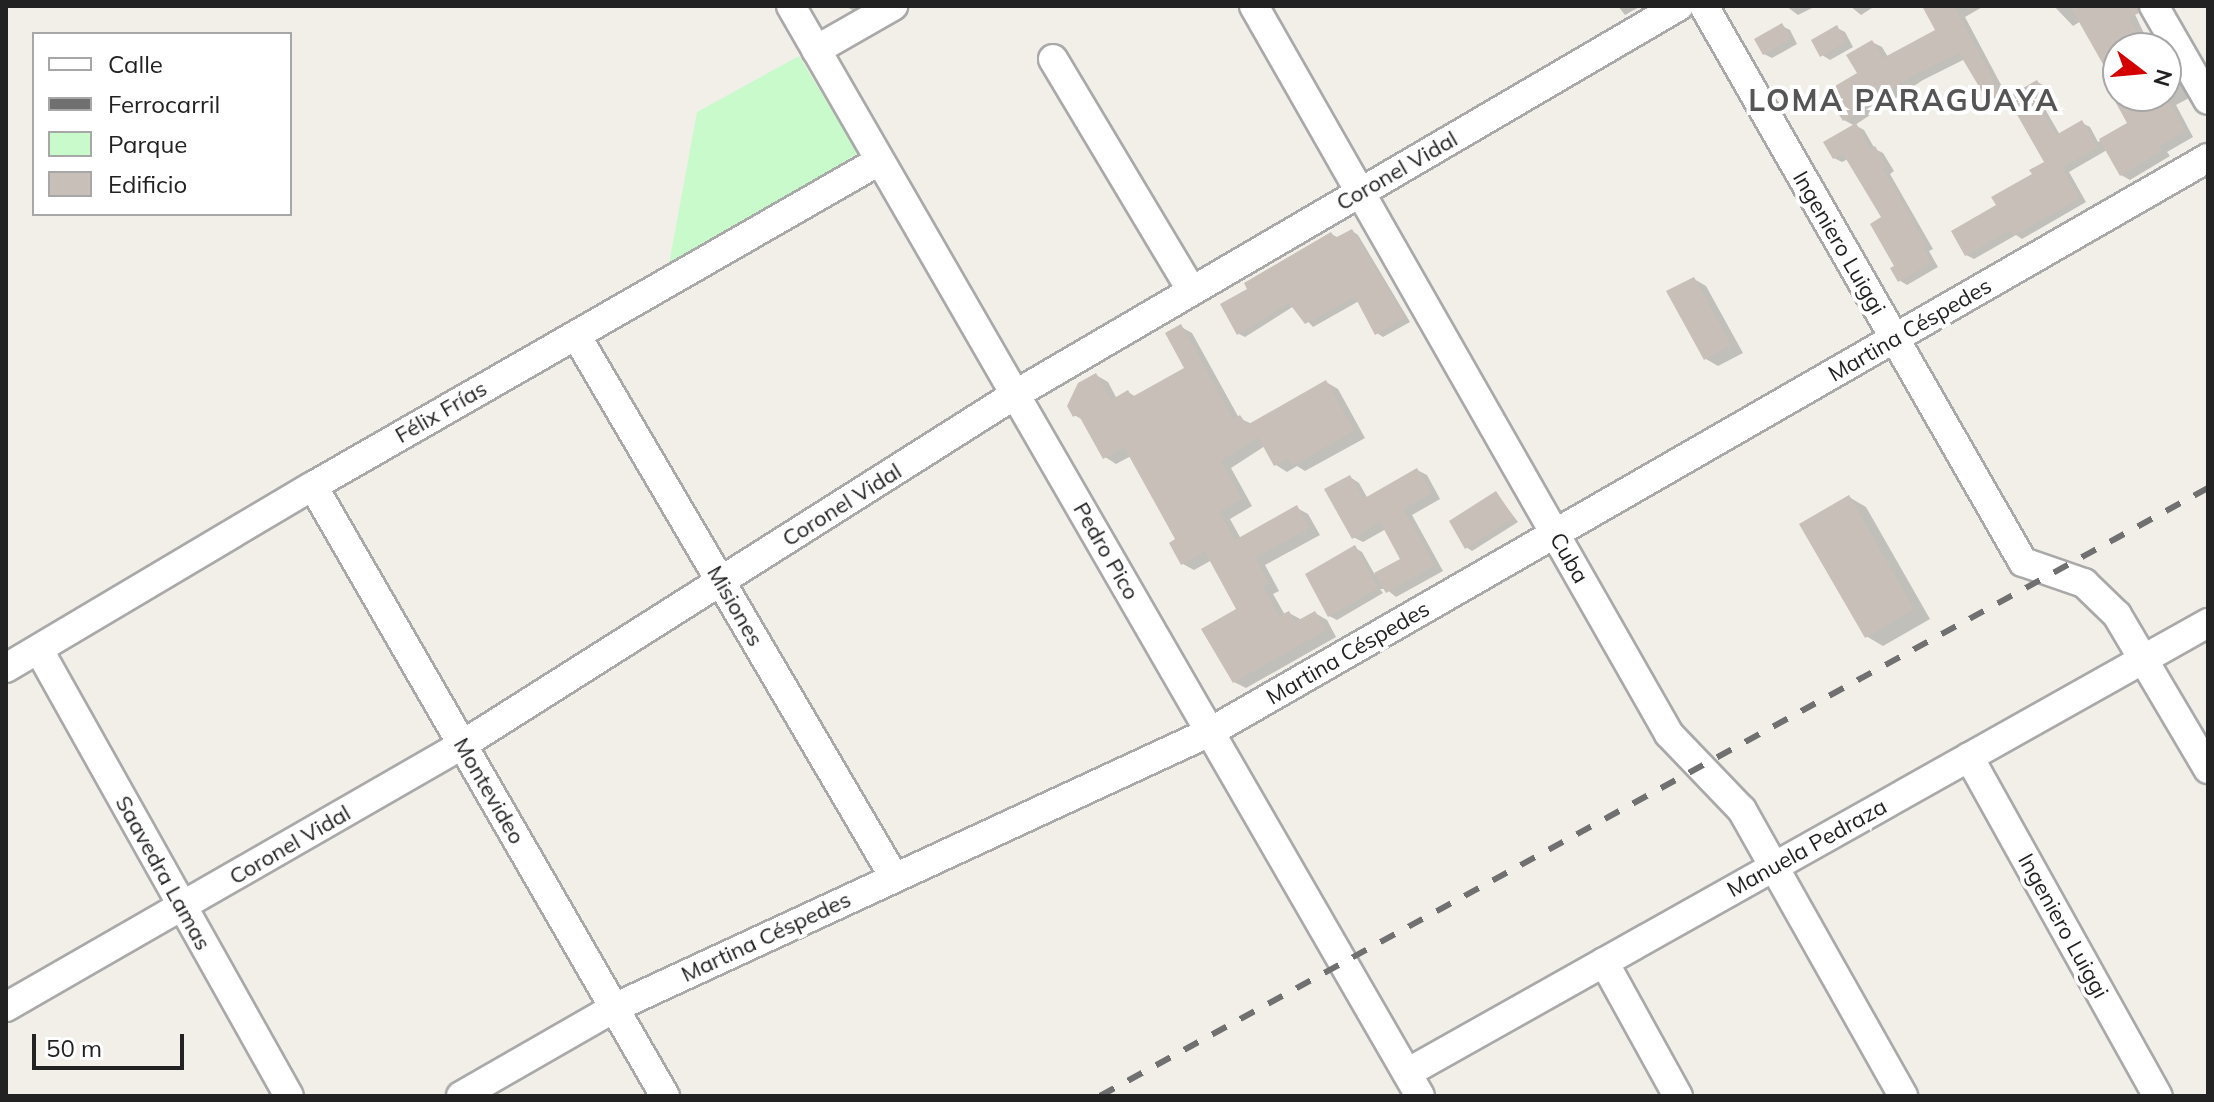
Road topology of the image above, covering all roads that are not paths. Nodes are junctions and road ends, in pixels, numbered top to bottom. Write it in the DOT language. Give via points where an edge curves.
graph roads {
  1 [pos="791,6"];
  2 [pos="893,6"];
  3 [pos="1254,6"];
  4 [pos="1679,6"];
  5 [pos="1704,6"];
  6 [pos="2154,6"];
  7 [pos="816,50"];
  8 [pos="1053,59"];
  9 [pos="2208,100"];
  10 [pos="2208,158"];
  11 [pos="879,161"];
  12 [pos="1360,193"];
  13 [pos="1192,291"];
  14 [pos="576,335"];
  15 [pos="1894,339"];
  16 [pos="1016,394"];
  17 [pos="313,486"];
  18 [pos="1555,534"];
  19 [pos="721,582"];
  20 [pos="2208,623"];
  21 [pos="39,650"];
  22 [pos="2144,658"];
  23 [pos="6,668"];
  24 [pos="1210,732"];
  25 [pos="462,745"];
  26 [pos="1969,757"];
  27 [pos="2208,769"];
  28 [pos="1773,867"];
  29 [pos="894,877"];
  30 [pos="181,907"];
  31 [pos="1604,962"];
  32 [pos="6,1007"];
  33 [pos="614,1008"];
  34 [pos="1414,1085"];
  35 [pos="289,1096"];
  36 [pos="461,1096"];
  37 [pos="665,1096"];
  38 [pos="1678,1096"];
  39 [pos="1903,1096"];
  40 [pos="2158,1096"];
  1 -- 7 [label="street, Pedro Pico"];
  2 -- 7 [label="street"];
  3 -- 12 [label="street, Cuba"];
  4 -- 12 [label="street, Coronel Vidal"];
  5 -- 15 [label="street, Ingeniero Luiggi"];
  6 -- 9 [label="street"];
  7 -- 11 [label="street, Pedro Pico"];
  8 -- 13 [label="street"];
  10 -- 15 [label="street, Martina Céspedes"];
  11 -- 14 [label="street, Félix Frías"];
  11 -- 16 [label="street, Pedro Pico"];
  12 -- 13 [label="street, Coronel Vidal"];
  12 -- 18 [label="street, Cuba"];
  13 -- 16 [label="street, Coronel Vidal"];
  14 -- 17 [label="street, Félix Frías"];
  14 -- 19 [label="street, Misiones"];
  15 -- 18 [label="street, Martina Céspedes"];
  15 -- 22 [label="street, Ingeniero Luiggi" via="2023,562 2084,583 2117,615"];
  16 -- 19 [label="street, Coronel Vidal"];
  16 -- 24 [label="street, Pedro Pico"];
  17 -- 21 [label="street, Félix Frías"];
  17 -- 25 [label="street, Montevideo"];
  18 -- 24 [label="street, Martina Céspedes"];
  18 -- 28 [label="street, Cuba" via="1669,734 1742,810"];
  19 -- 25 [label="street, Coronel Vidal"];
  19 -- 29 [label="street, Misiones"];
  20 -- 22 [label="street, Manuela Pedraza"];
  21 -- 23 [label="street, Félix Frías"];
  21 -- 30 [label="street, Saavedra Lamas"];
  22 -- 26 [label="street, Manuela Pedraza"];
  22 -- 27 [label="street"];
  24 -- 29 [label="street, Martina Céspedes"];
  24 -- 34 [label="street, Pedro Pico"];
  25 -- 30 [label="street, Coronel Vidal"];
  25 -- 33 [label="street, Montevideo"];
  26 -- 28 [label="street, Manuela Pedraza"];
  26 -- 40 [label="street, Ingeniero Luiggi"];
  28 -- 31 [label="street, Manuela Pedraza"];
  28 -- 39 [label="street, Cuba"];
  29 -- 33 [label="street, Martina Céspedes"];
  30 -- 32 [label="street, Coronel Vidal"];
  30 -- 35 [label="street, Saavedra Lamas"];
  31 -- 34 [label="street, Manuela Pedraza"];
  31 -- 38 [label="street"];
  33 -- 36 [label="street, Martina Céspedes"];
  33 -- 37 [label="street, Montevideo"];
}
